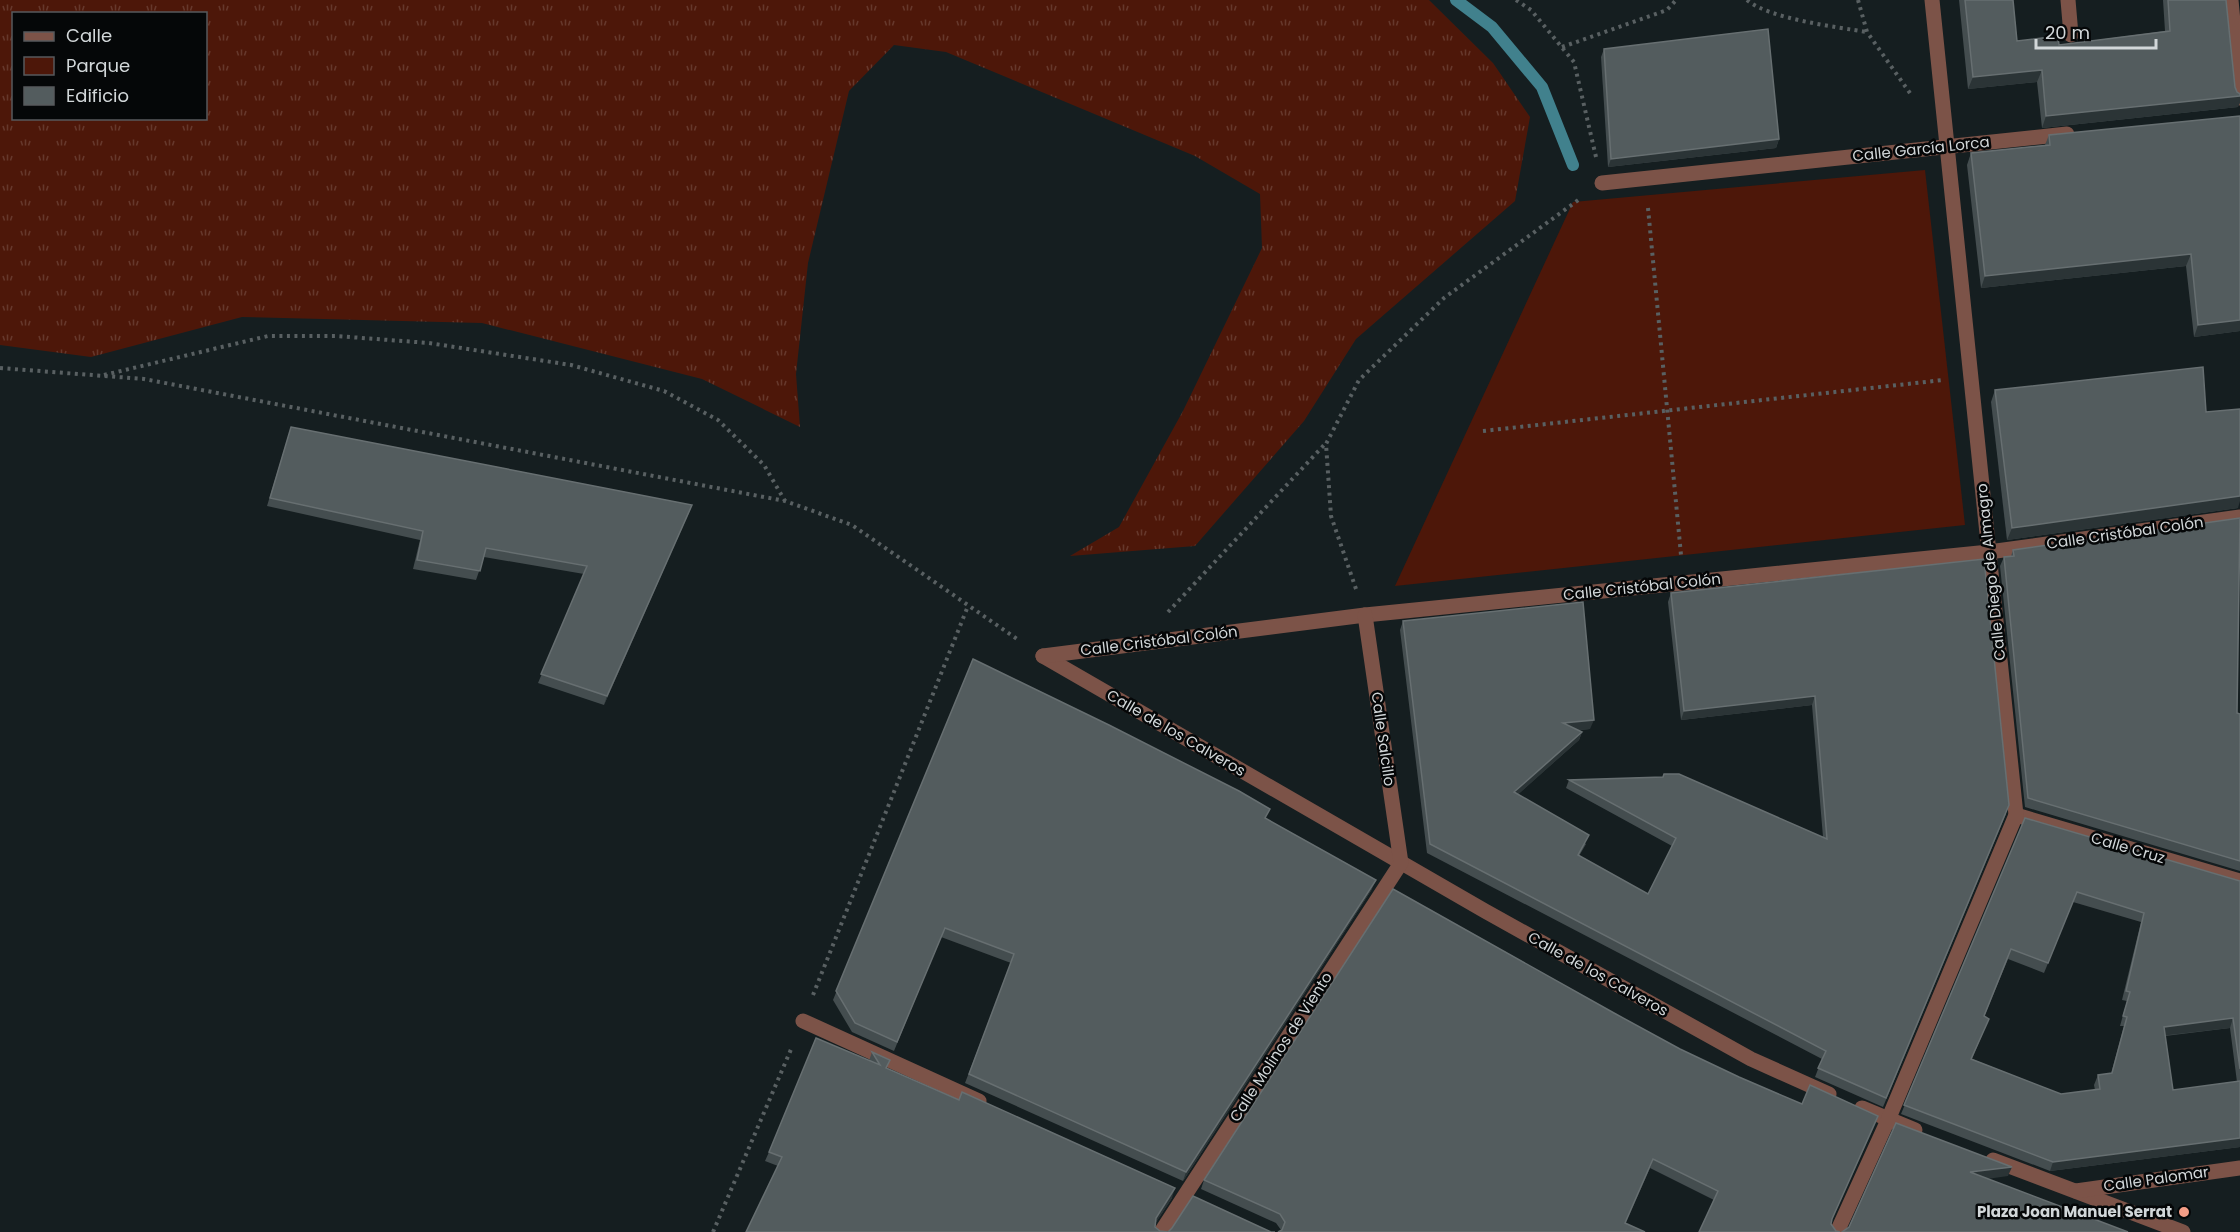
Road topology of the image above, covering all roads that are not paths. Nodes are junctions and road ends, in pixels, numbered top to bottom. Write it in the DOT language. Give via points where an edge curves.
graph roads {
  1 [pos="1932,0"];
  2 [pos="2068,0"];
  3 [pos="2231,0"];
  4 [pos="2072,34"];
  5 [pos="2240,98"];
  6 [pos="2088,132"];
  7 [pos="1947,146"];
  8 [pos="1602,183"];
  9 [pos="2240,517"];
  10 [pos="1989,552"];
  11 [pos="1365,615"];
  12 [pos="1043,656"];
  13 [pos="2016,814"];
  14 [pos="1401,863"];
  15 [pos="2240,881"];
  16 [pos="802,1021"];
  17 [pos="994,1107"];
  18 [pos="1888,1120"];
  19 [pos="1931,1137"];
  20 [pos="1975,1153"];
  21 [pos="2240,1168"];
  22 [pos="2073,1191"];
  23 [pos="1161,1232"];
  24 [pos="1837,1232"];
  25 [pos="2183,1232"];
  1 -- 7 [label="street, Calle Diego de Almagro"];
  2 -- 4 [label="street"];
  3 -- 5 [label="street"];
  6 -- 7 [label="street, Calle García Lorca"];
  7 -- 8 [label="street, Calle García Lorca"];
  7 -- 10 [label="street, Calle Diego de Almagro"];
  9 -- 10 [label="street, Calle Cristóbal Colón"];
  10 -- 11 [label="street, Calle Cristóbal Colón"];
  10 -- 13 [label="street, Calle Diego de Almagro"];
  11 -- 12 [label="street, Calle Cristóbal Colón"];
  11 -- 14 [label="street, Calle Salcillo"];
  12 -- 14 [label="street, Calle de los Calveros"];
  13 -- 15 [label="street, Calle Cruz"];
  13 -- 18 [label="street, Calle Diego de Almagro"];
  14 -- 18 [label="street, Calle de los Calveros" via="1750,1059"];
  14 -- 23 [label="street, Calle Molinos de Viento"];
  16 -- 17 [label="street"];
  18 -- 19 [label="street, Calle de los Calveros"];
  18 -- 24 [label="street, Calle Diego de Almagro"];
  20 -- 22 [label="street"];
  21 -- 22 [label="street, Calle Palomar"];
  22 -- 25 [label="street"];
}
